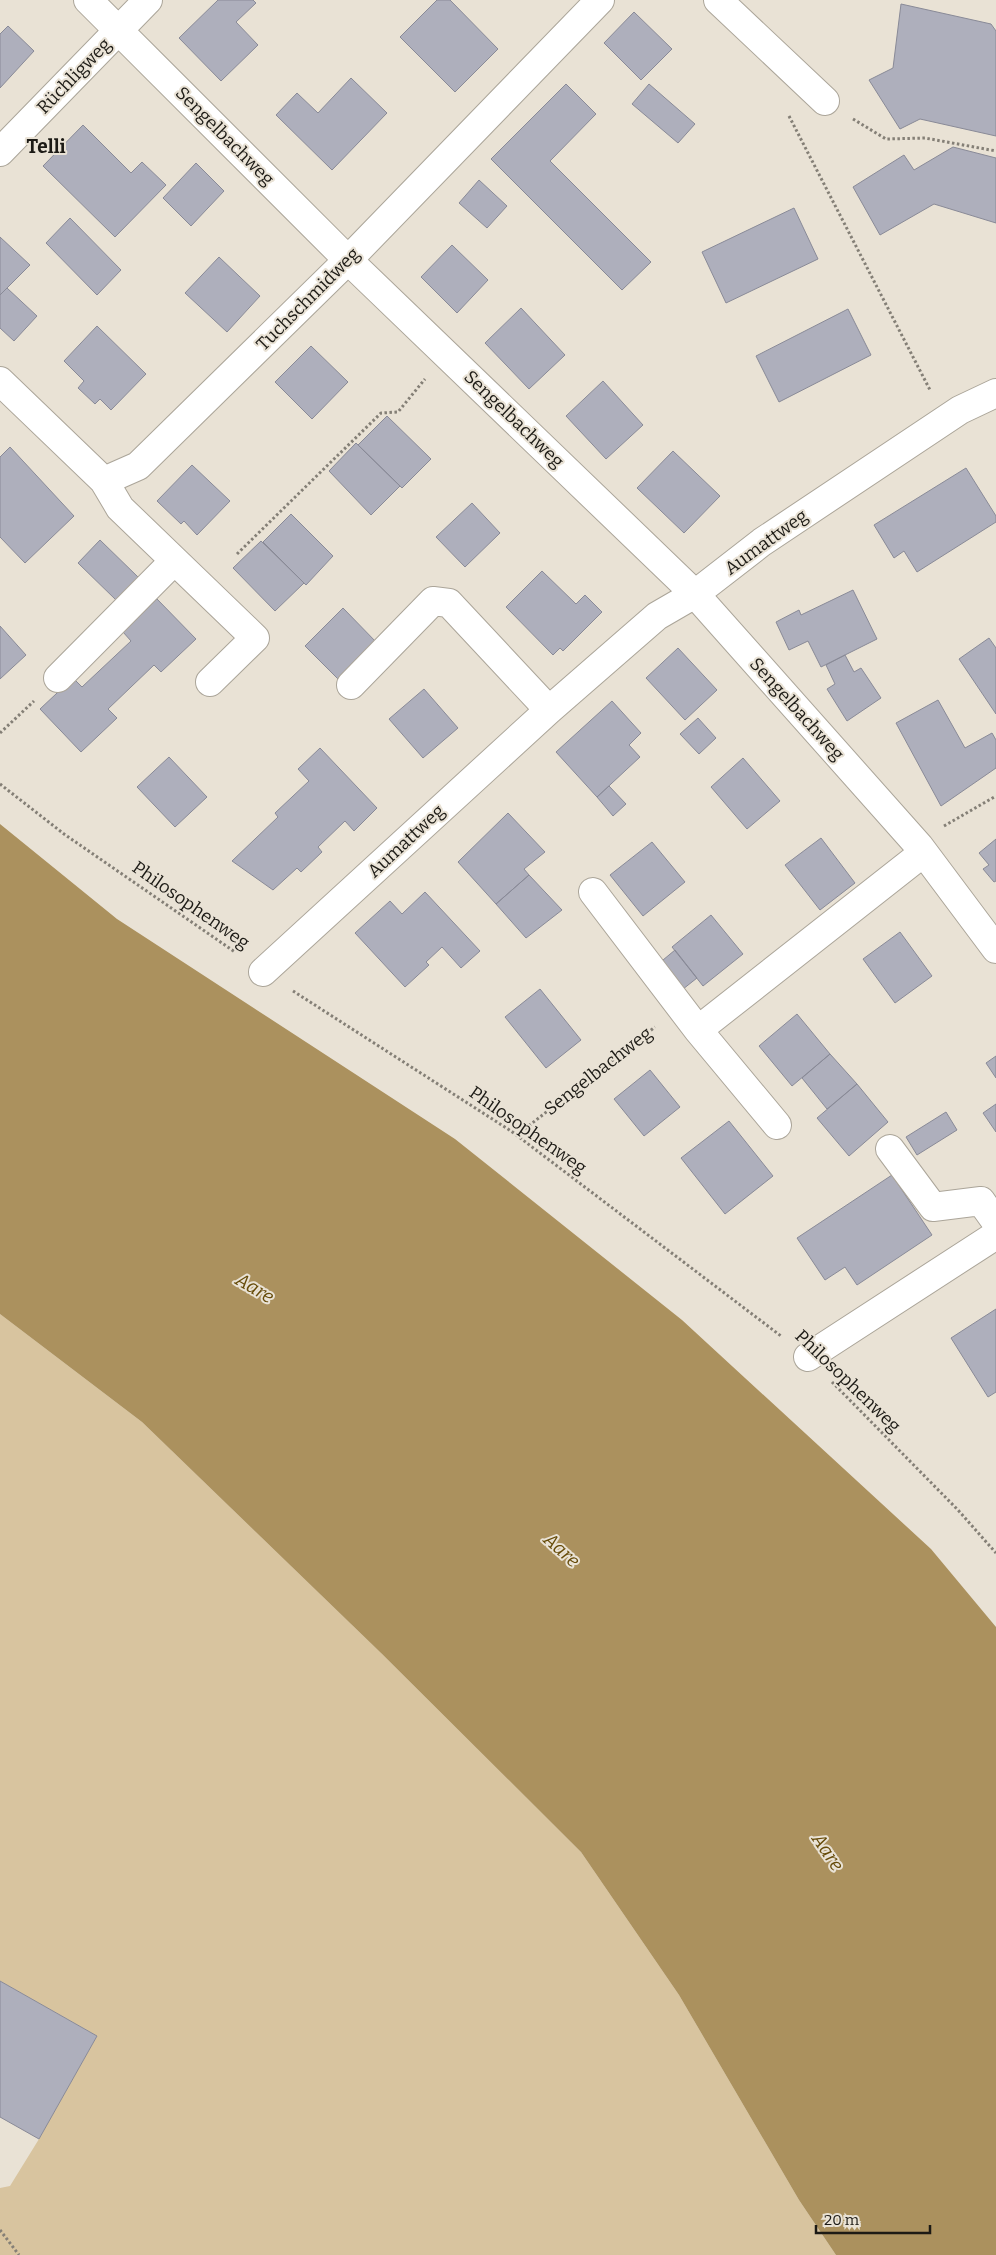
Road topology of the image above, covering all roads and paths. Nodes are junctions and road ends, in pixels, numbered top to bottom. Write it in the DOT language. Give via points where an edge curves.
graph roads {
  1 [pos="88,0"];
  2 [pos="148,0"];
  3 [pos="600,0"];
  4 [pos="718,0"];
  5 [pos="119,30"];
  6 [pos="825,102"];
  7 [pos="786,110"];
  8 [pos="996,151"];
  9 [pos="0,152"];
  10 [pos="348,260"];
  11 [pos="445,353"];
  12 [pos="0,381"];
  13 [pos="996,393"];
  14 [pos="946,420"];
  15 [pos="104,481"];
  16 [pos="237,554"];
  17 [pos="174,561"];
  18 [pos="696,594"];
  19 [pos="58,678"];
  20 [pos="210,682"];
  21 [pos="351,685"];
  22 [pos="549,710"];
  23 [pos="0,733"];
  24 [pos="0,784"];
  25 [pos="996,796"];
  26 [pos="921,850"];
  27 [pos="593,892"];
  28 [pos="996,949"];
  29 [pos="264,972"];
  30 [pos="698,1030"];
  31 [pos="777,1125"];
  32 [pos="517,1135"];
  33 [pos="890,1149"];
  34 [pos="996,1222"];
  35 [pos="996,1235"];
  36 [pos="808,1357"];
  37 [pos="996,1553"];
  38 [pos="0,2230"];
  39 [pos="19,2255"];
  1 -- 5 [label="street, Sengelbachweg"];
  2 -- 5 [label="street, Rüchligweg"];
  3 -- 10 [label="street, Tuchschmidweg"];
  4 -- 6 [label="street"];
  5 -- 9 [label="street, Rüchligweg"];
  5 -- 10 [label="street, Sengelbachweg"];
  6 -- 8 [label="path" via="886,138 925,138"];
  7 -- 14 [label="path"];
  10 -- 11 [label="street, Sengelbachweg"];
  10 -- 15 [label="street, Tuchschmidweg" via="138,466"];
  11 -- 16 [label="path" via="398,412 381,413"];
  11 -- 18 [label="street, Sengelbachweg"];
  12 -- 15 [label="street"];
  13 -- 14 [label="street, Aumattweg"];
  14 -- 18 [label="street, Aumattweg" via="762,542"];
  15 -- 17 [label="street" via="120,508"];
  17 -- 19 [label="street"];
  17 -- 20 [label="street" via="255,638"];
  18 -- 22 [label="street, Aumattweg" via="657,616"];
  18 -- 26 [label="street, Sengelbachweg"];
  19 -- 23 [label="path"];
  21 -- 22 [label="street" via="433,601 449,603"];
  22 -- 29 [label="street, Aumattweg"];
  24 -- 29 [label="path, Philosophenweg" via="64,834"];
  25 -- 26 [label="path" via="932,833"];
  26 -- 28 [label="street, Sengelbachweg"];
  26 -- 30 [label="street"];
  27 -- 30 [label="street"];
  29 -- 32 [label="path, Philosophenweg"];
  30 -- 31 [label="street"];
  30 -- 32 [label="path, Sengelbachweg" via="661,1022"];
  32 -- 36 [label="path, Philosophenweg"];
  33 -- 34 [label="street" via="933,1208 981,1201"];
  35 -- 36 [label="street"];
  36 -- 37 [label="path, Philosophenweg"];
  38 -- 39 [label="path"];
}
